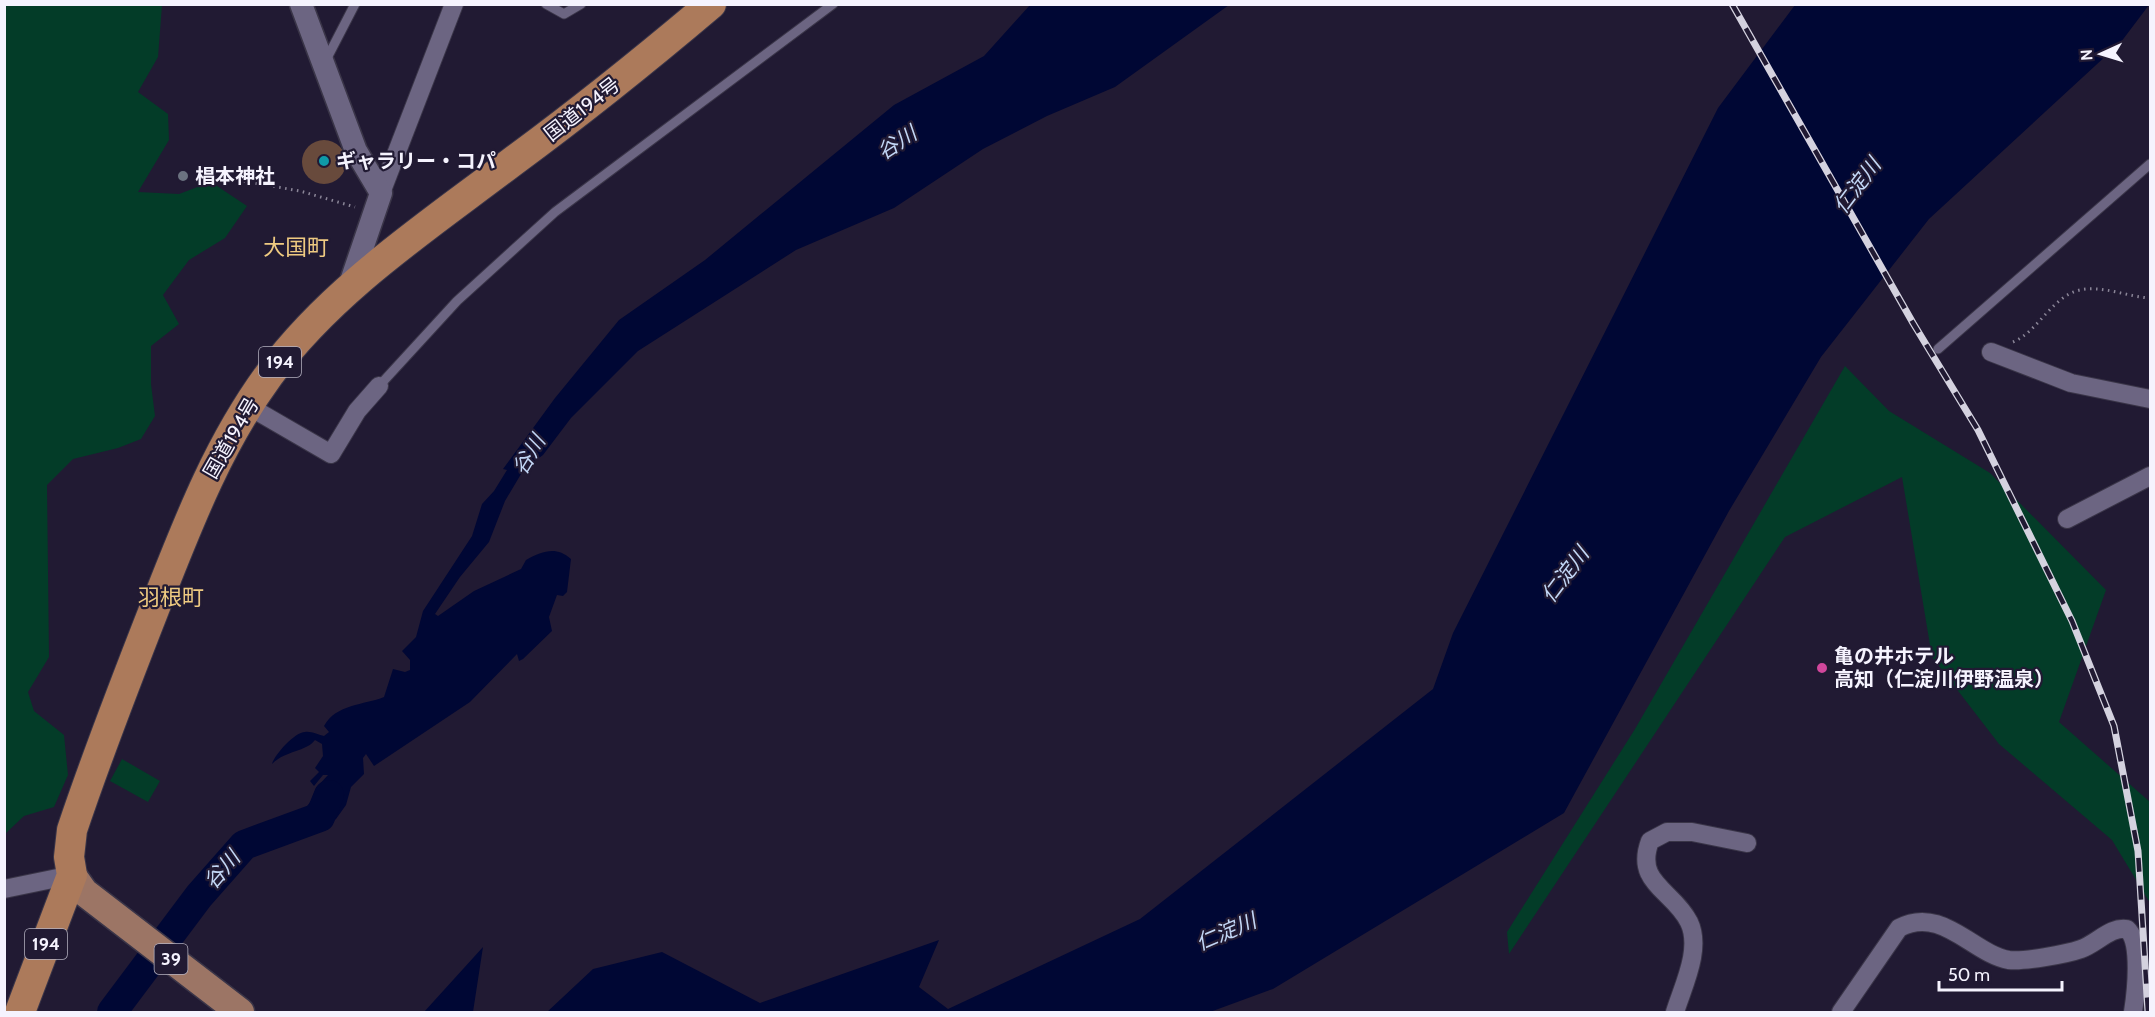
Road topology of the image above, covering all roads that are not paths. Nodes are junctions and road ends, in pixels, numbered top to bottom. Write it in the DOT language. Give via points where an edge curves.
graph roads {
  1 [pos="301,4"];
  2 [pos="355,4"];
  3 [pos="454,4"];
  4 [pos="546,4"];
  5 [pos="581,4"];
  6 [pos="711,4"];
  7 [pos="833,4"];
  8 [pos="324,64"];
  9 [pos="2151,164"];
  10 [pos="378,203"];
  11 [pos="348,292"];
  12 [pos="1938,349"];
  13 [pos="1991,352"];
  14 [pos="379,386"];
  15 [pos="2151,399"];
  16 [pos="248,406"];
  17 [pos="2151,476"];
  18 [pos="2067,519"];
  19 [pos="1747,843"];
  20 [pos="72,875"];
  21 [pos="4,889"];
  22 [pos="20,1012"];
  23 [pos="240,1012"];
  24 [pos="1675,1012"];
  25 [pos="1841,1012"];
  26 [pos="2133,1012"];
  1 -- 8 [label="street"];
  2 -- 8 [label="lane"];
  3 -- 10 [label="street"];
  4 -- 5 [label="lane" via="564,14"];
  6 -- 11 [label="highway, 国道194号 / 194" via="596,100 428,225"];
  7 -- 14 [label="lane" via="555,212 457,302"];
  8 -- 10 [label="street"];
  9 -- 12 [label="lane"];
  10 -- 11 [label="street"];
  11 -- 16 [label="highway, 国道194号 / 194" via="291,348"];
  13 -- 15 [label="street" via="2071,383"];
  14 -- 16 [label="street" via="357,411 331,454"];
  16 -- 20 [label="highway, 国道194号 / 194" via="208,476 130,669 72,830"];
  17 -- 18 [label="street"];
  19 -- 24 [label="street" via="1692,832 1667,832 1650,841 1644,856 1650,877 1690,923 1693,955"];
  20 -- 21 [label="street"];
  20 -- 22 [label="highway, 国道194号 / 194"];
  20 -- 23 [label="main road, 39" via="81,888"];
  25 -- 26 [label="street" via="1899,928 1912,923 1941,926 1998,956 2015,960 2082,949 2117,929 2127,929 2135,940"];
}
